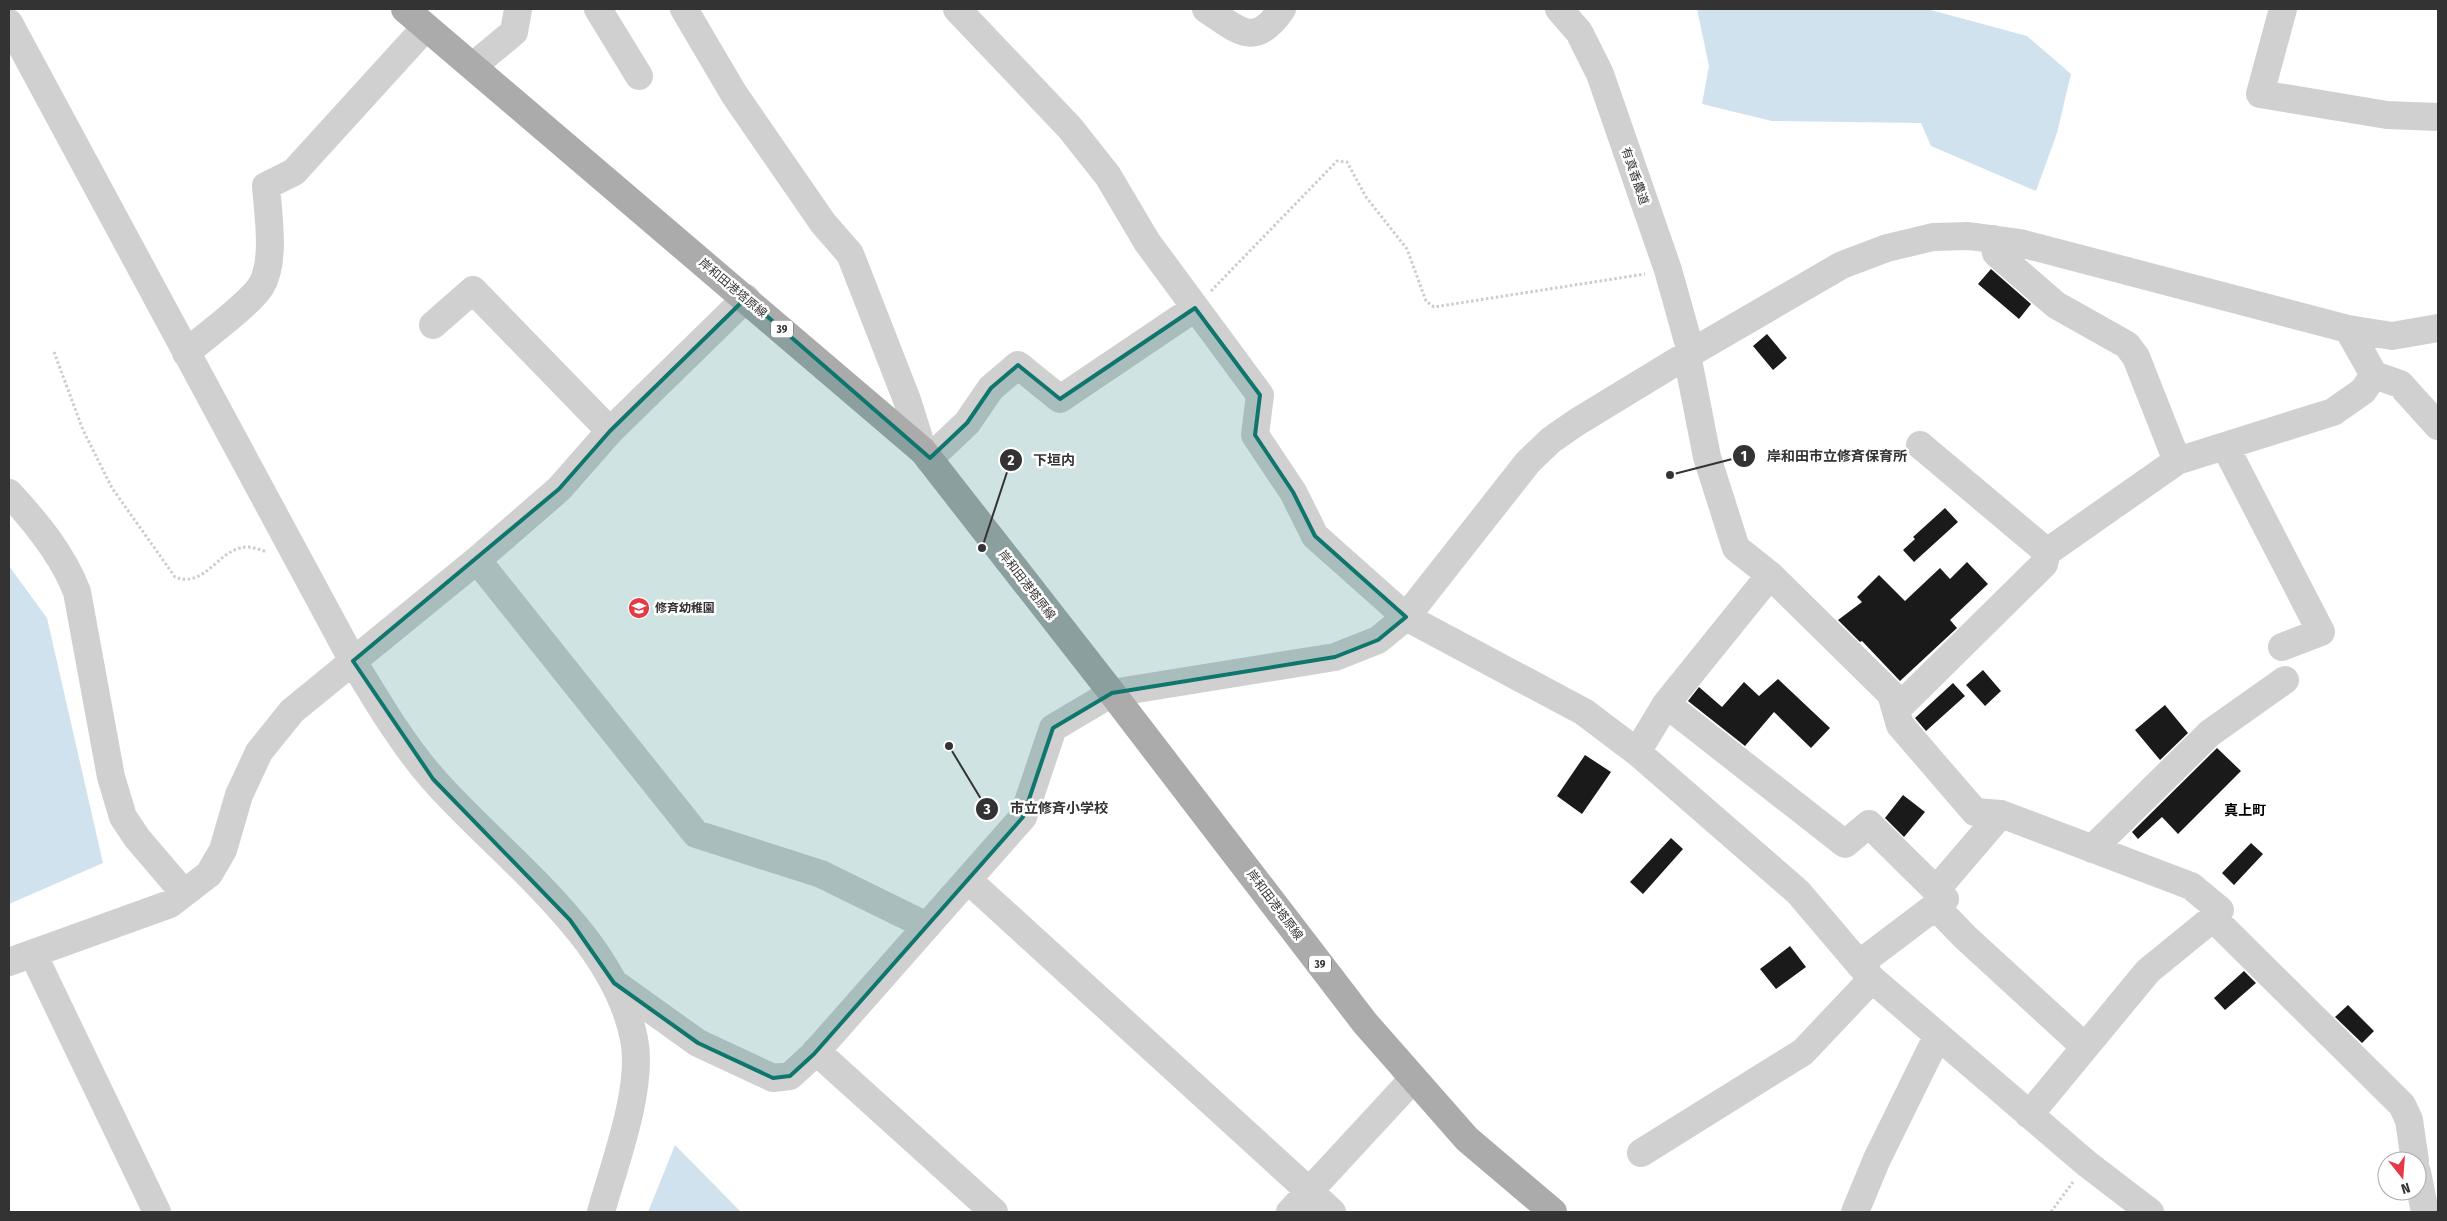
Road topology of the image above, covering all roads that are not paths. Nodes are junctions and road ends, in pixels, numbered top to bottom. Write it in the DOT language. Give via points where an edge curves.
graph roads {
  1 [pos="405,9"];
  2 [pos="518,9"];
  3 [pos="598,9"];
  4 [pos="684,9"];
  5 [pos="957,9"];
  6 [pos="1206,9"];
  7 [pos="1282,9"];
  8 [pos="1559,9"];
  9 [pos="2283,9"];
  10 [pos="9,23"];
  11 [pos="426,26"];
  12 [pos="473,66"];
  13 [pos="639,76"];
  14 [pos="2438,117"];
  15 [pos="1993,240"];
  16 [pos="746,298"];
  17 [pos="1195,308"];
  18 [pos="433,325"];
  19 [pos="2438,328"];
  20 [pos="2348,329"];
  21 [pos="186,353"];
  22 [pos="1689,354"];
  23 [pos="2374,375"];
  24 [pos="2438,426"];
  25 [pos="610,430"];
  26 [pos="1920,445"];
  27 [pos="2225,446"];
  28 [pos="926,455"];
  29 [pos="2177,462"];
  30 [pos="9,494"];
  31 [pos="2047,552"];
  32 [pos="478,560"];
  33 [pos="1770,575"];
  34 [pos="1406,617"];
  35 [pos="2282,647"];
  36 [pos="353,661"];
  37 [pos="2285,680"];
  38 [pos="1112,693"];
  39 [pos="1666,704"];
  40 [pos="1896,710"];
  41 [pos="1637,752"];
  42 [pos="2001,814"];
  43 [pos="2092,849"];
  44 [pos="968,880"];
  45 [pos="184,893"];
  46 [pos="1936,898"];
  47 [pos="2213,918"];
  48 [pos="927,926"];
  49 [pos="21,958"];
  50 [pos="1865,971"];
  51 [pos="614,983"];
  52 [pos="1937,1037"];
  53 [pos="2085,1048"];
  54 [pos="816,1051"];
  55 [pos="1413,1079"];
  56 [pos="2029,1115"];
  57 [pos="2414,1151"];
  58 [pos="1641,1153"];
  59 [pos="1309,1192"];
  60 [pos="156,1212"];
  61 [pos="601,1212"];
  62 [pos="994,1212"];
  63 [pos="1290,1212"];
  64 [pos="1332,1212"];
  65 [pos="1553,1212"];
  66 [pos="1855,1212"];
  67 [pos="2150,1212"];
  1 -- 11 [label="main road, 岸和田港塔原線 / 39"];
  2 -- 12 [label="street" via="514,32"];
  3 -- 13 [label="street"];
  4 -- 28 [label="street" via="734,94 823,223 850,254"];
  5 -- 17 [label="street" via="1070,128 1108,176 1147,242"];
  6 -- 7 [label="street" via="1234,28 1252,34 1270,27"];
  8 -- 22 [label="street, 有真香農道" via="1579,32 1600,74 1668,270"];
  9 -- 14 [label="street" via="2260,94 2387,115"];
  10 -- 21 [label="street"];
  11 -- 12 [label="main road, 岸和田港塔原線 / 39"];
  11 -- 21 [label="street" via="294,172 266,186 268,265 262,285"];
  12 -- 16 [label="main road, 岸和田港塔原線 / 39"];
  15 -- 20 [label="street" via="2020,243"];
  15 -- 22 [label="street" via="1969,236 1933,237 1887,248 1842,265"];
  15 -- 29 [label="street" via="1996,253 2056,305 2127,345 2136,356"];
  16 -- 25 [label="street"];
  16 -- 28 [label="main road, 岸和田港塔原線 / 39"];
  17 -- 28 [label="street" via="1060,400 1018,365 991,388 966,423"];
  17 -- 34 [label="street" via="1260,395 1255,435 1293,492 1315,536"];
  18 -- 25 [label="street" via="473,290"];
  19 -- 20 [label="street" via="2392,336"];
  20 -- 23 [label="street"];
  21 -- 36 [label="street"];
  22 -- 33 [label="street, 有真香農道" via="1707,457 1736,548"];
  22 -- 34 [label="street" via="1551,440 1528,462"];
  23 -- 24 [label="street" via="2400,384"];
  23 -- 27 [label="street" via="2363,391 2334,412"];
  25 -- 32 [label="street" via="559,489"];
  26 -- 31 [label="street"];
  27 -- 29 [label="street"];
  27 -- 35 [label="street" via="2321,632"];
  28 -- 38 [label="main road, 岸和田港塔原線 / 39"];
  29 -- 31 [label="street"];
  30 -- 45 [label="street" via="32,519 71,575 78,592 111,777 123,817"];
  31 -- 40 [label="street" via="2044,564"];
  32 -- 36 [label="street"];
  32 -- 48 [label="street" via="696,834 821,874"];
  33 -- 39 [label="street"];
  33 -- 40 [label="street, 有真香農道" via="1891,694"];
  34 -- 38 [label="street" via="1378,640 1335,657"];
  34 -- 41 [label="street" via="1584,712"];
  36 -- 45 [label="street" via="292,711 259,752 239,795 224,850 209,874"];
  36 -- 51 [label="street" via="379,704 433,779 570,920 602,961"];
  37 -- 43 [label="street" via="2210,733"];
  38 -- 44 [label="street" via="1053,728 1023,817"];
  38 -- 55 [label="main road, 岸和田港塔原線 / 39" via="1365,1023"];
  39 -- 41 [label="street"];
  39 -- 46 [label="street" via="1845,844 1869,824"];
  40 -- 42 [label="street, 有真香農道" via="1900,725 1976,812"];
  41 -- 50 [label="street" via="1798,892"];
  42 -- 43 [label="street, 有真香農道"];
  42 -- 46 [label="street"];
  43 -- 47 [label="street, 有真香農道" via="2191,886 2220,910"];
  44 -- 48 [label="street"];
  44 -- 59 [label="street"];
  45 -- 49 [label="street" via="155,910"];
  46 -- 50 [label="street"];
  46 -- 53 [label="street" via="1965,937"];
  47 -- 53 [label="street" via="2148,971"];
  47 -- 57 [label="street" via="2402,1105 2409,1120"];
  48 -- 54 [label="street"];
  49 -- 60 [label="street"];
  50 -- 52 [label="street"];
  50 -- 58 [label="street" via="1803,1052"];
  51 -- 54 [label="street" via="698,1043 773,1078 790,1076"];
  51 -- 61 [label="street" via="635,1040 635,1082"];
  52 -- 56 [label="street"];
  52 -- 66 [label="street" via="1877,1159"];
  53 -- 56 [label="street"];
  54 -- 62 [label="street"];
  55 -- 59 [label="street"];
  55 -- 65 [label="main road, 岸和田港塔原線 / 39" via="1467,1138"];
  56 -- 67 [label="street"];
  59 -- 63 [label="street"];
  59 -- 64 [label="street"];
}
